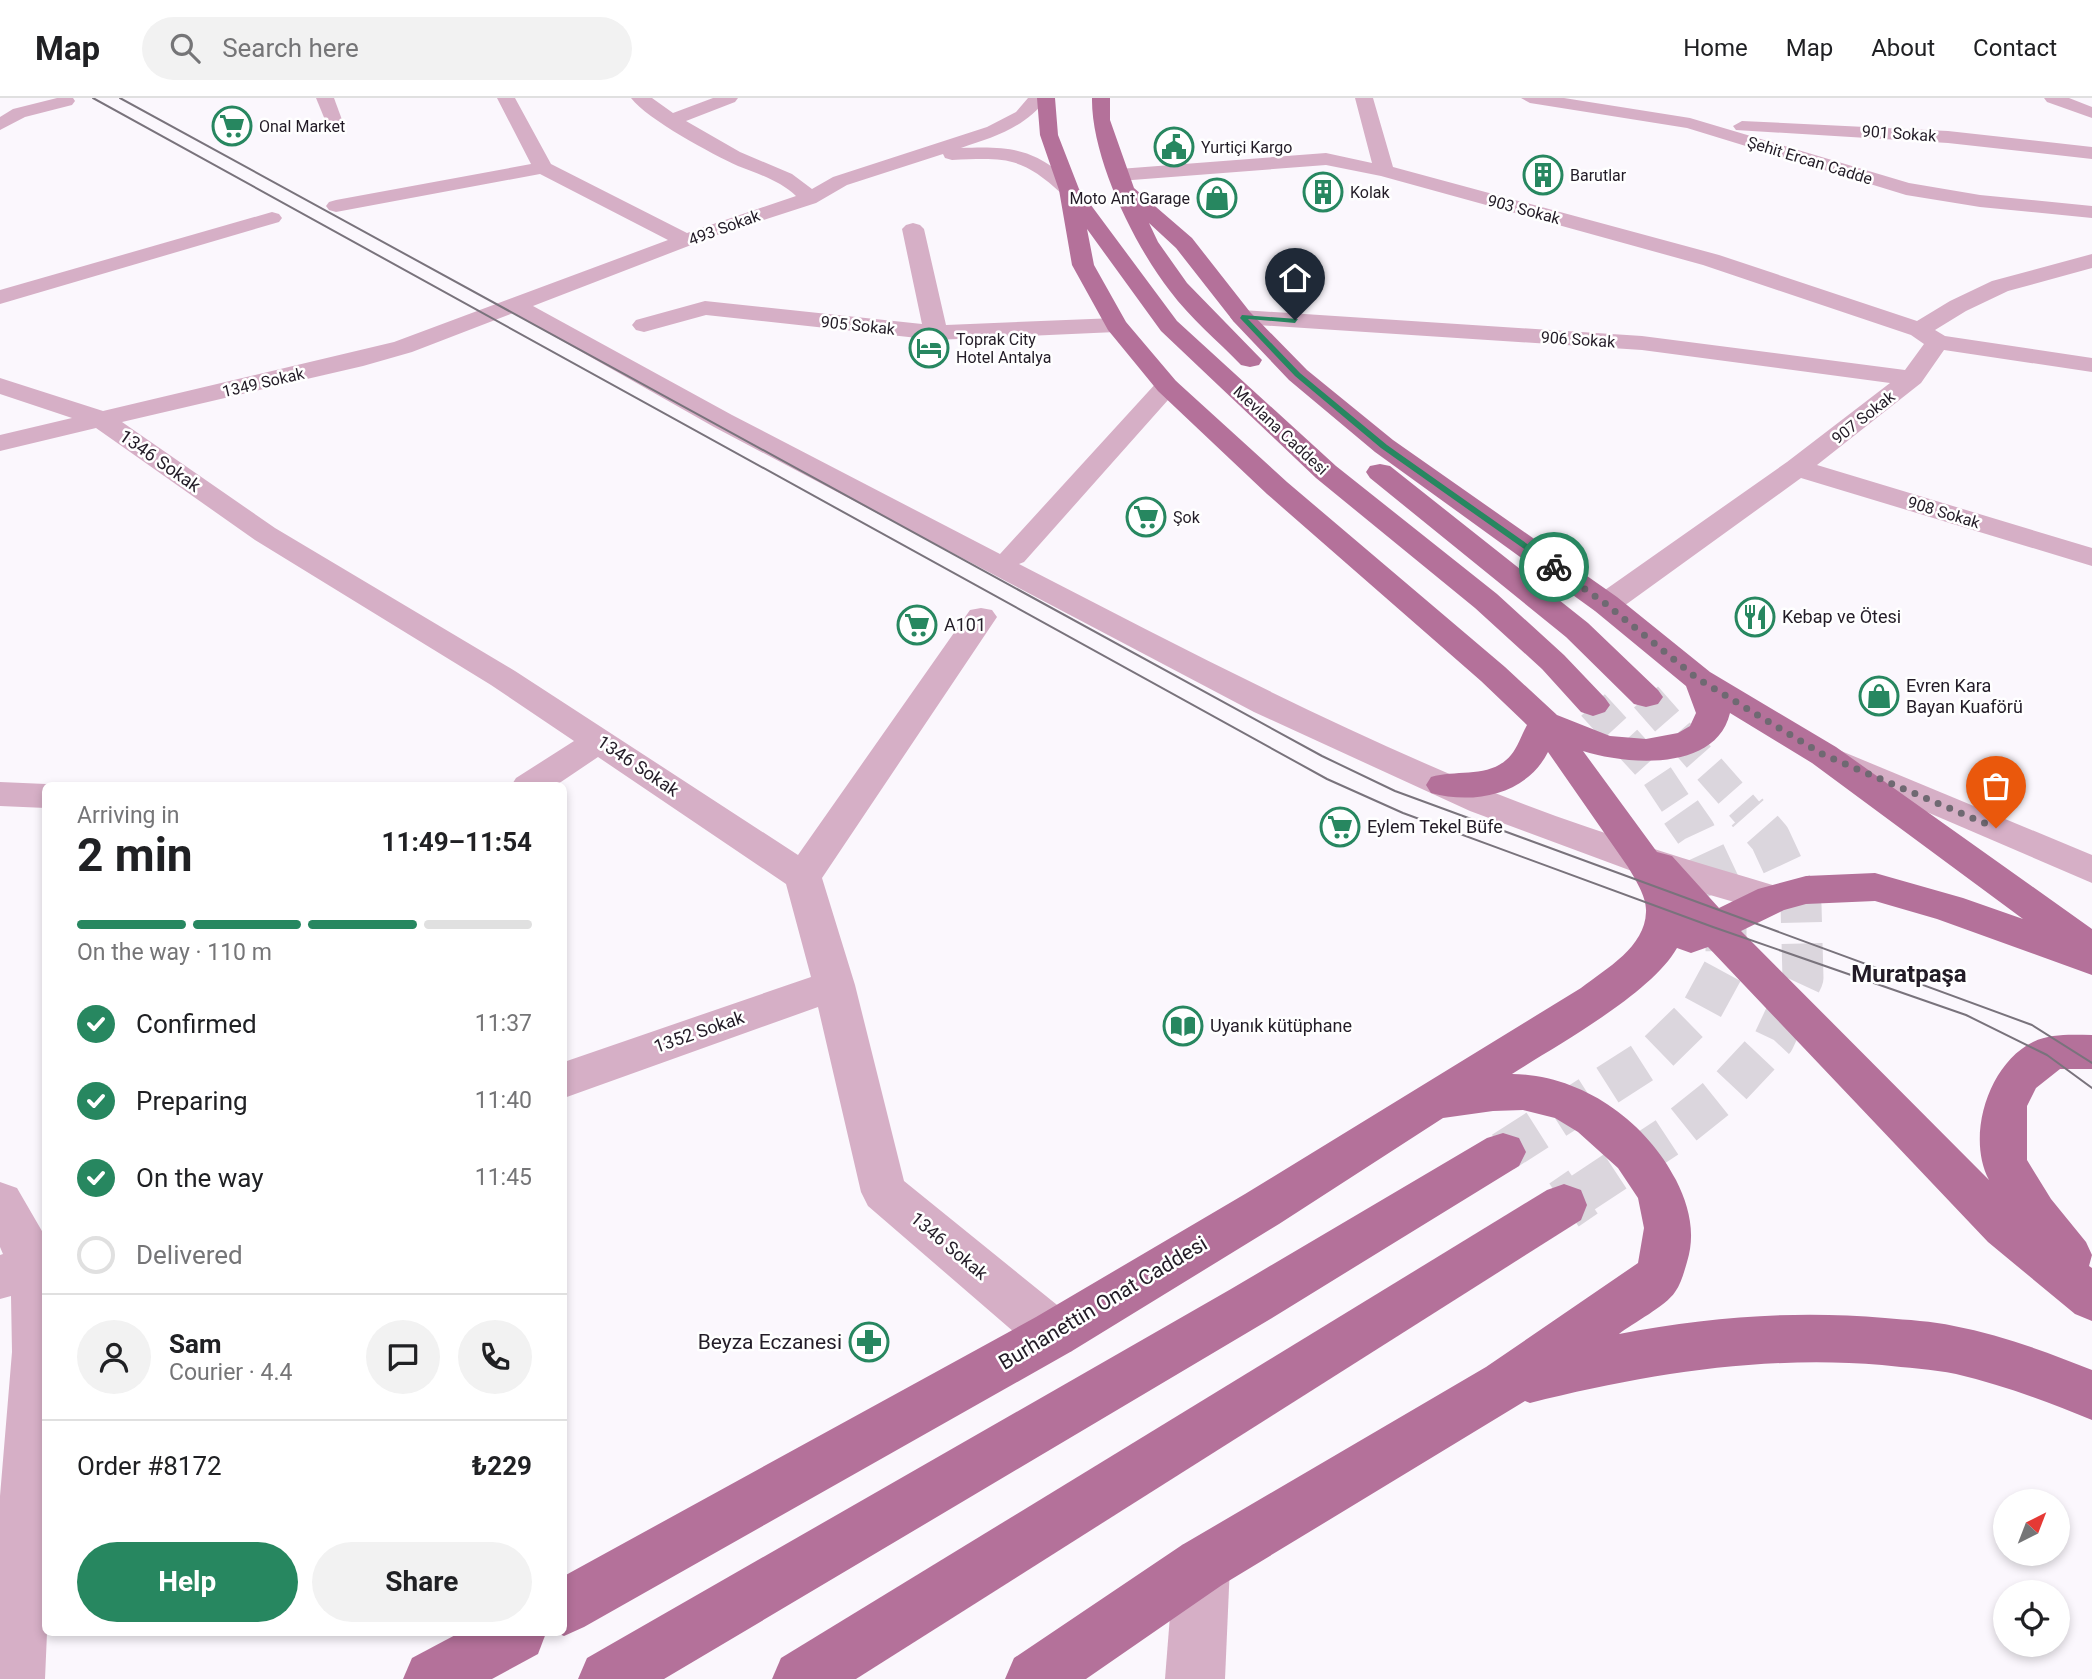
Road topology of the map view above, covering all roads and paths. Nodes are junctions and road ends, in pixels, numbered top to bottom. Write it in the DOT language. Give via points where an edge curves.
graph roads {
  1 [pos="325,98"];
  2 [pos="506,98"];
  3 [pos="640,98"];
  4 [pos="729,98"];
  5 [pos="1038,98"];
  6 [pos="1046,98"];
  7 [pos="1101,98"];
  8 [pos="1364,98"];
  9 [pos="1530,98"];
  10 [pos="2053,98"];
  11 [pos="66,101"];
  12 [pos="2092,113"];
  13 [pos="671,120"];
  14 [pos="0,125"];
  15 [pos="336,128"];
  16 [pos="1705,128"];
  17 [pos="2092,153"];
  18 [pos="929,154"];
  19 [pos="543,168"];
  20 [pos="1384,171"];
  21 [pos="1122,183"];
  22 [pos="1069,190"];
  23 [pos="808,199"];
  24 [pos="335,206"];
  25 [pos="2092,212"];
  26 [pos="272,218"];
  27 [pos="913,229"];
  28 [pos="687,241"];
  29 [pos="2092,261"];
  30 [pos="0,297"];
  31 [pos="516,302"];
  32 [pos="1242,317"];
  33 [pos="644,325"];
  34 [pos="1116,325"];
  35 [pos="936,333"];
  36 [pos="1928,336"];
  37 [pos="2092,365"];
  38 [pos="1912,378"];
  39 [pos="0,386"];
  40 [pos="1167,386"];
  41 [pos="100,419"];
  42 [pos="0,443"];
  43 [pos="1797,468"];
  44 [pos="1014,556"];
  45 [pos="2092,557"];
  46 [pos="1606,604"];
  47 [pos="981,617"];
  48 [pos="1698,679"];
  49 [pos="1646,697"];
  50 [pos="1593,705"];
  51 [pos="1545,723"];
  52 [pos="599,740"];
  53 [pos="1824,755"];
  54 [pos="536,782"];
  55 [pos="1444,785"];
  56 [pos="0,794"];
  57 [pos="42,796"];
  58 [pos="1652,863"];
  59 [pos="2092,870"];
  60 [pos="803,877"];
  61 [pos="1772,899"];
  62 [pos="1713,927"];
  63 [pos="2092,949"];
  64 [pos="2092,960"];
  65 [pos="1628,974"];
  66 [pos="834,985"];
  67 [pos="2092,1052"];
  68 [pos="567,1079"];
  69 [pos="1434,1100"];
  70 [pos="1503,1153"];
  71 [pos="0,1202"];
  72 [pos="1564,1205"];
  73 [pos="27,1268"];
  74 [pos="2092,1284"];
  75 [pos="2092,1298"];
  76 [pos="1054,1334"];
  77 [pos="1504,1385"];
  78 [pos="2092,1395"];
  79 [pos="1202,1565"];
  80 [pos="567,1605"];
  81 [pos="512,1636"];
  82 [pos="15,1679"];
  83 [pos="433,1679"];
  84 [pos="608,1679"];
  85 [pos="802,1679"];
  86 [pos="1035,1679"];
  87 [pos="1195,1679"];
  1 -- 15 [label="street"];
  2 -- 19 [label="street"];
  3 -- 13 [label="street"];
  4 -- 13 [label="street"];
  5 -- 18 [label="street" via="1022,116 994,131"];
  6 -- 22 [label="main road, Mevlana Caddesi" via="1049,135"];
  7 -- 21 [label="main road, Mevlana Caddesi" via="1101,120"];
  8 -- 20 [label="street"];
  9 -- 16 [label="street, Şehit Ercan Cadde"];
  10 -- 12 [label="street"];
  11 -- 14 [label="street" via="19,113"];
  13 -- 23 [label="street" via="734,157 802,187"];
  16 -- 17 [label="street, 901 Sokak" via="1753,125 1849,130"];
  16 -- 25 [label="street, Şehit Ercan Cadde" via="1906,190"];
  18 -- 22 [label="street" via="988,153 1029,160"];
  18 -- 23 [label="street, 493 Sokak" via="840,181"];
  19 -- 24 [label="street"];
  19 -- 28 [label="street"];
  20 -- 21 [label="street, 903 Sokak" via="1326,159"];
  20 -- 36 [label="street, 903 Sokak" via="1711,260"];
  21 -- 32 [label="main road" via="1184,243"];
  21 -- 49 [label="main road, Mevlana Caddesi" via="1147,242 1179,288 1281,391 1577,630"];
  22 -- 34 [label="main road" via="1083,265"];
  22 -- 50 [label="main road, Mevlana Caddesi" via="1169,326 1326,472 1486,601"];
  23 -- 28 [label="street, 493 Sokak"];
  26 -- 30 [label="street"];
  27 -- 35 [label="street"];
  28 -- 31 [label="street, 493 Sokak"];
  29 -- 36 [label="street, 907 Sokak" via="2000,286 1958,306"];
  31 -- 41 [label="street, 1349 Sokak" via="403,347 354,361"];
  31 -- 55 [label="street" via="723,421 1266,705"];
  32 -- 38 [label="street, 906 Sokak" via="1642,343"];
  32 -- 46 [label="main road" via="1298,375 1384,446"];
  33 -- 35 [label="street, 905 Sokak" via="705,308"];
  34 -- 35 [label="street, 905 Sokak"];
  34 -- 40 [label="main road"];
  36 -- 37 [label="street, 903 Sokak"];
  36 -- 38 [label="street, 907 Sokak"];
  38 -- 43 [label="street, 907 Sokak"];
  39 -- 41 [label="street, 1346 Sokak"];
  40 -- 44 [label="street"];
  40 -- 51 [label="main road"];
  41 -- 42 [label="street, 1349 Sokak"];
  41 -- 52 [label="street, 1346 Sokak" via="265,534"];
  43 -- 45 [label="street, 908 Sokak"];
  43 -- 46 [label="street, 907 Sokak"];
  46 -- 48 [label="main road"];
  47 -- 60 [label="street"];
  48 -- 51 [label="main road" via="1709,696 1713,715 1697,737 1674,747 1623,750"];
  48 -- 53 [label="main road"];
  51 -- 55 [label="main road" via="1525,763 1496,783"];
  51 -- 58 [label="main road"];
  52 -- 54 [label="street"];
  52 -- 60 [label="street, 1346 Sokak"];
  53 -- 59 [label="street"];
  53 -- 63 [label="main road"];
  55 -- 58 [label="street"];
  56 -- 57 [label="street"];
  58 -- 61 [label="street"];
  58 -- 62 [label="main road"];
  58 -- 65 [label="main road" via="1666,909 1660,942"];
  60 -- 66 [label="street, 1346 Sokak"];
  61 -- 62 [label="main road"];
  61 -- 64 [label="main road" via="1806,890 1875,887 1950,908"];
  62 -- 65 [label="main road"];
  62 -- 75 [label="main road" via="2006,1227"];
  65 -- 69 [label="main road, Burhanettin Onat Caddesi" via="1596,999"];
  66 -- 68 [label="street, 1352 Sokak"];
  66 -- 76 [label="street, 1346 Sokak" via="884,1192"];
  67 -- 74 [label="main road" via="2047,1055 2020,1076 2005,1106 2004,1163 2034,1214"];
  69 -- 76 [label="main road, Burhanettin Onat Caddesi"];
  69 -- 77 [label="main road" via="1523,1092 1556,1100 1588,1116 1618,1136 1642,1162 1659,1191 1668,1221 1667,1251 1657,1278"];
  70 -- 84 [label="main road"];
  71 -- 73 [label="street"];
  72 -- 85 [label="main road"];
  73 -- 82 [label="street" via="37,1352"];
  76 -- 80 [label="main road, Burhanettin Onat Caddesi"];
  77 -- 78 [label="main road" via="1612,1357 1720,1341 1810,1337 1955,1350"];
  77 -- 79 [label="main road"];
  79 -- 86 [label="main road"];
  79 -- 87 [label="street"];
  81 -- 83 [label="main road"];
}
